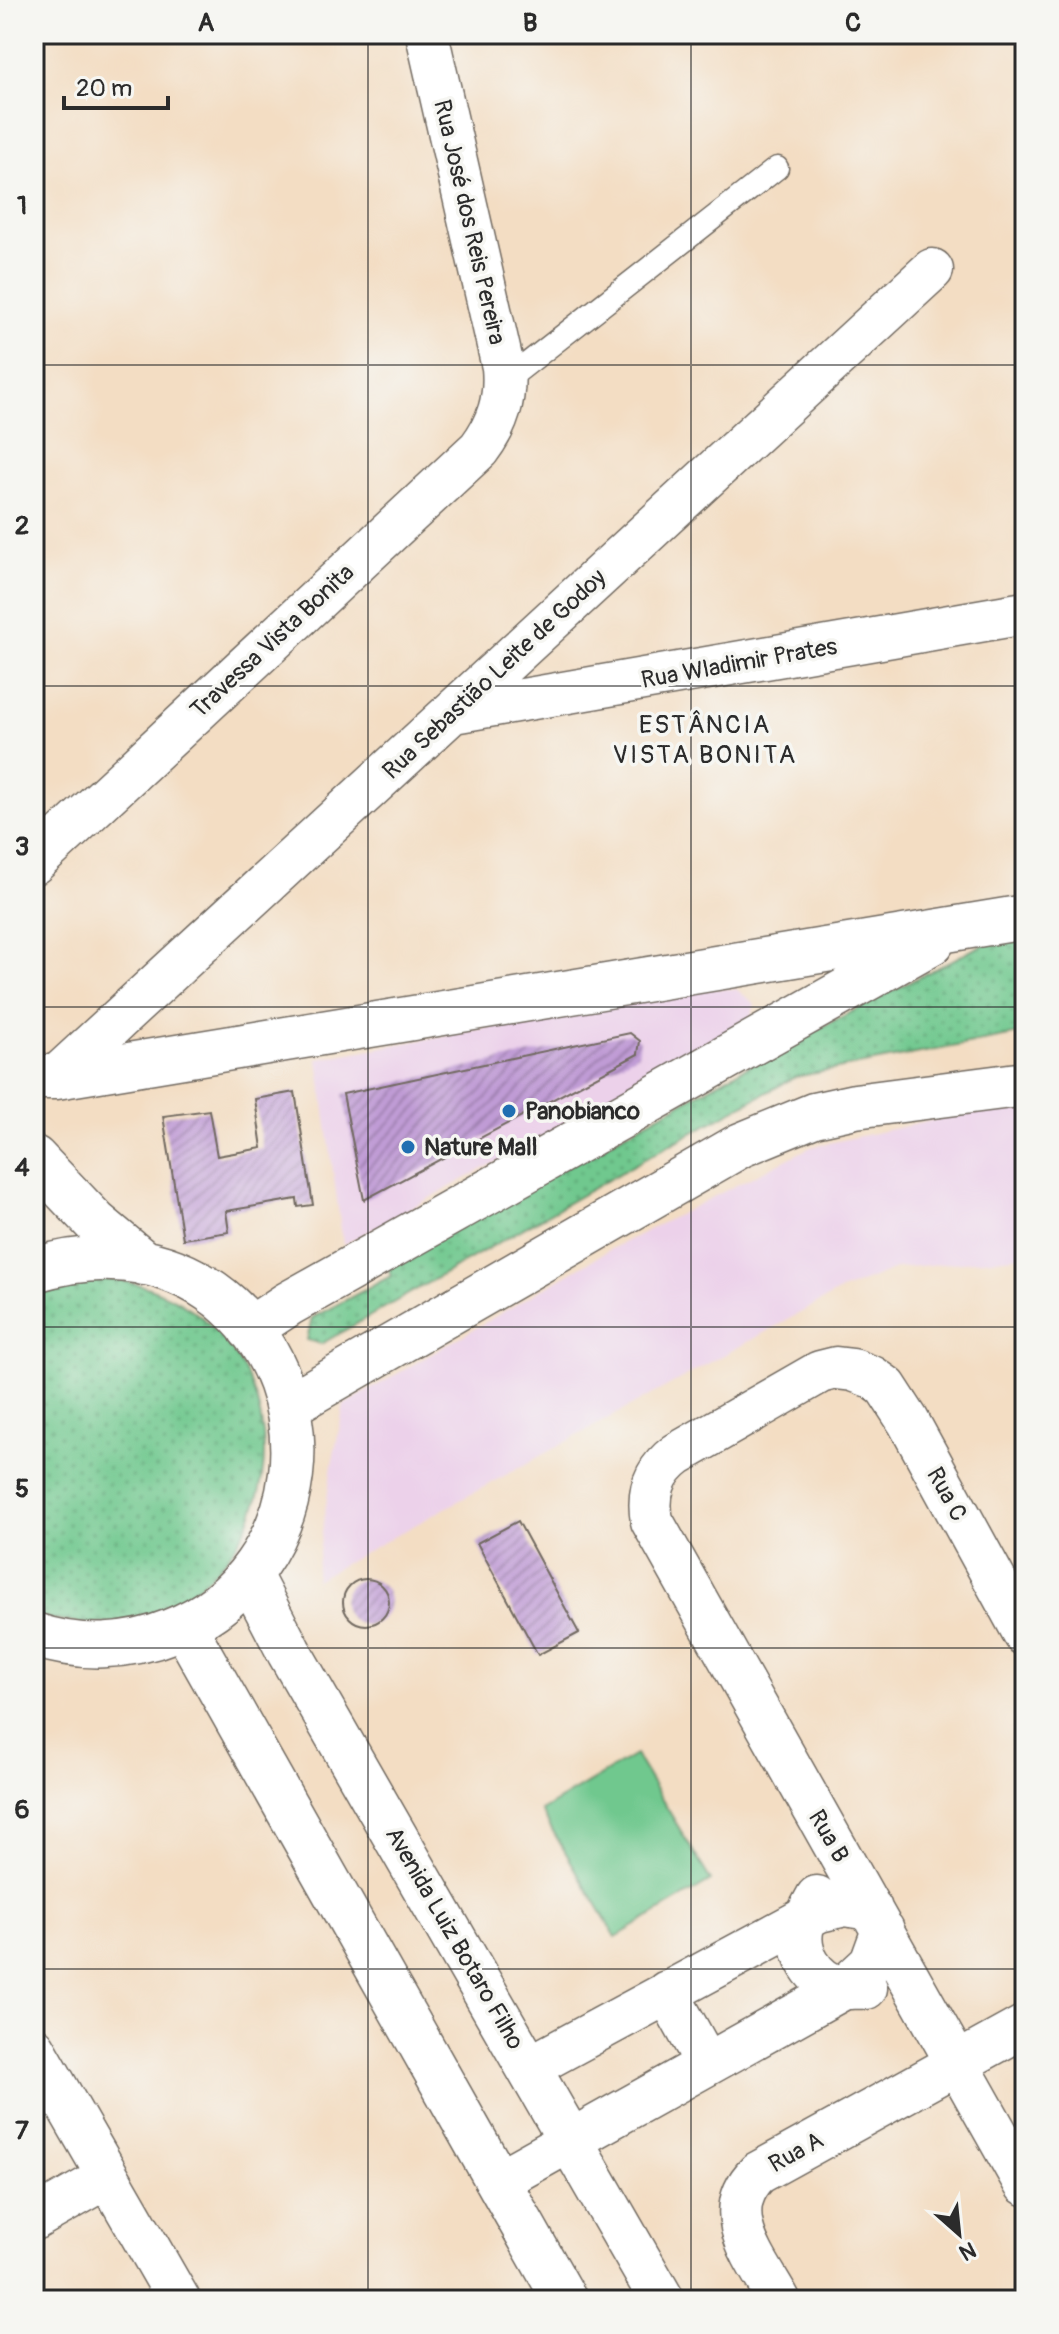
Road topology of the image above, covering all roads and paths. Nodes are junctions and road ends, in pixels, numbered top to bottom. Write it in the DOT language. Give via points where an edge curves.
graph roads {
  1 [pos="427,34"];
  2 [pos="777,168"];
  3 [pos="932,270"];
  4 [pos="502,396"];
  5 [pos="1025,613"];
  6 [pos="453,712"];
  7 [pos="34,863"];
  8 [pos="1025,917"];
  9 [pos="959,927"];
  10 [pos="45,1077"];
  11 [pos="1025,1084"];
  12 [pos="34,1158"];
  13 [pos="144,1263"];
  14 [pos="34,1270"];
  15 [pos="250,1329"];
  16 [pos="288,1406"];
  17 [pos="653,1483"];
  18 [pos="249,1575"];
  19 [pos="184,1626"];
  20 [pos="34,1635"];
  21 [pos="1025,1635"];
  22 [pos="827,1833"];
  23 [pos="807,1916"];
  24 [pos="877,1919"];
  25 [pos="844,1988"];
  26 [pos="667,1992"];
  27 [pos="934,2020"];
  28 [pos="1025,2026"];
  29 [pos="34,2048"];
  30 [pos="958,2063"];
  31 [pos="707,2064"];
  32 [pos="530,2067"];
  33 [pos="571,2140"];
  34 [pos="108,2177"];
  35 [pos="498,2181"];
  36 [pos="1025,2184"];
  37 [pos="34,2219"];
  38 [pos="179,2300"];
  39 [pos="565,2300"];
  40 [pos="662,2300"];
  41 [pos="779,2300"];
  1 -- 4 [label="street, Rua José dos Reis Pereira" via="503,367"];
  2 -- 4 [label="lane, Travessa Vista Bonita"];
  3 -- 6 [label="street, Rua Sebastião Leite de Godoy"];
  4 -- 7 [label="street, Travessa Vista Bonita" via="479,449"];
  5 -- 6 [label="street, Rua Wladimir Prates"];
  6 -- 10 [label="street, Rua Sebastião Leite de Godoy"];
  8 -- 9 [label="main road"];
  9 -- 10 [label="main road"];
  9 -- 15 [label="main road"];
  11 -- 16 [label="main road" via="855,1106 781,1127 741,1145"];
  12 -- 13 [label="main road" via="95,1222"];
  13 -- 14 [label="main road" via="89,1258"];
  13 -- 15 [label="main road" via="203,1287"];
  15 -- 16 [label="main road" via="280,1378"];
  16 -- 18 [label="main road" via="293,1435 289,1495 280,1523"];
  17 -- 21 [label="street, Rua C" via="677,1454 820,1372 836,1368 872,1377 886,1387 908,1421"];
  17 -- 22 [label="street, Rua B" via="652,1521"];
  18 -- 19 [label="main road" via="230,1595"];
  18 -- 32 [label="main road, Avenida Luiz Botaro Filho"];
  19 -- 20 [label="main road" via="127,1644 97,1646"];
  19 -- 35 [label="main road"];
  22 -- 23 [label="street" via="824,1876"];
  22 -- 24 [label="street, Rua B"];
  23 -- 24 [label="street" via="845,1905"];
  23 -- 25 [label="street" via="802,1941 809,1965 820,1978"];
  23 -- 26 [label="street"];
  24 -- 25 [label="street" via="871,1963"];
  24 -- 27 [label="street, Rua B"];
  25 -- 27 [label="street" via="893,1994"];
  25 -- 31 [label="street"];
  26 -- 31 [label="street"];
  26 -- 32 [label="street"];
  27 -- 30 [label="street, Rua B"];
  28 -- 30 [label="street, Rua A"];
  29 -- 34 [label="street"];
  30 -- 36 [label="street, Rua B"];
  30 -- 41 [label="street, Rua A" via="751,2179 740,2223"];
  31 -- 33 [label="street"];
  32 -- 33 [label="main road, Avenida Luiz Botaro Filho"];
  33 -- 35 [label="street"];
  33 -- 40 [label="main road, Avenida Luiz Botaro Filho"];
  34 -- 37 [label="street"];
  34 -- 38 [label="street"];
  35 -- 39 [label="main road"];
}
